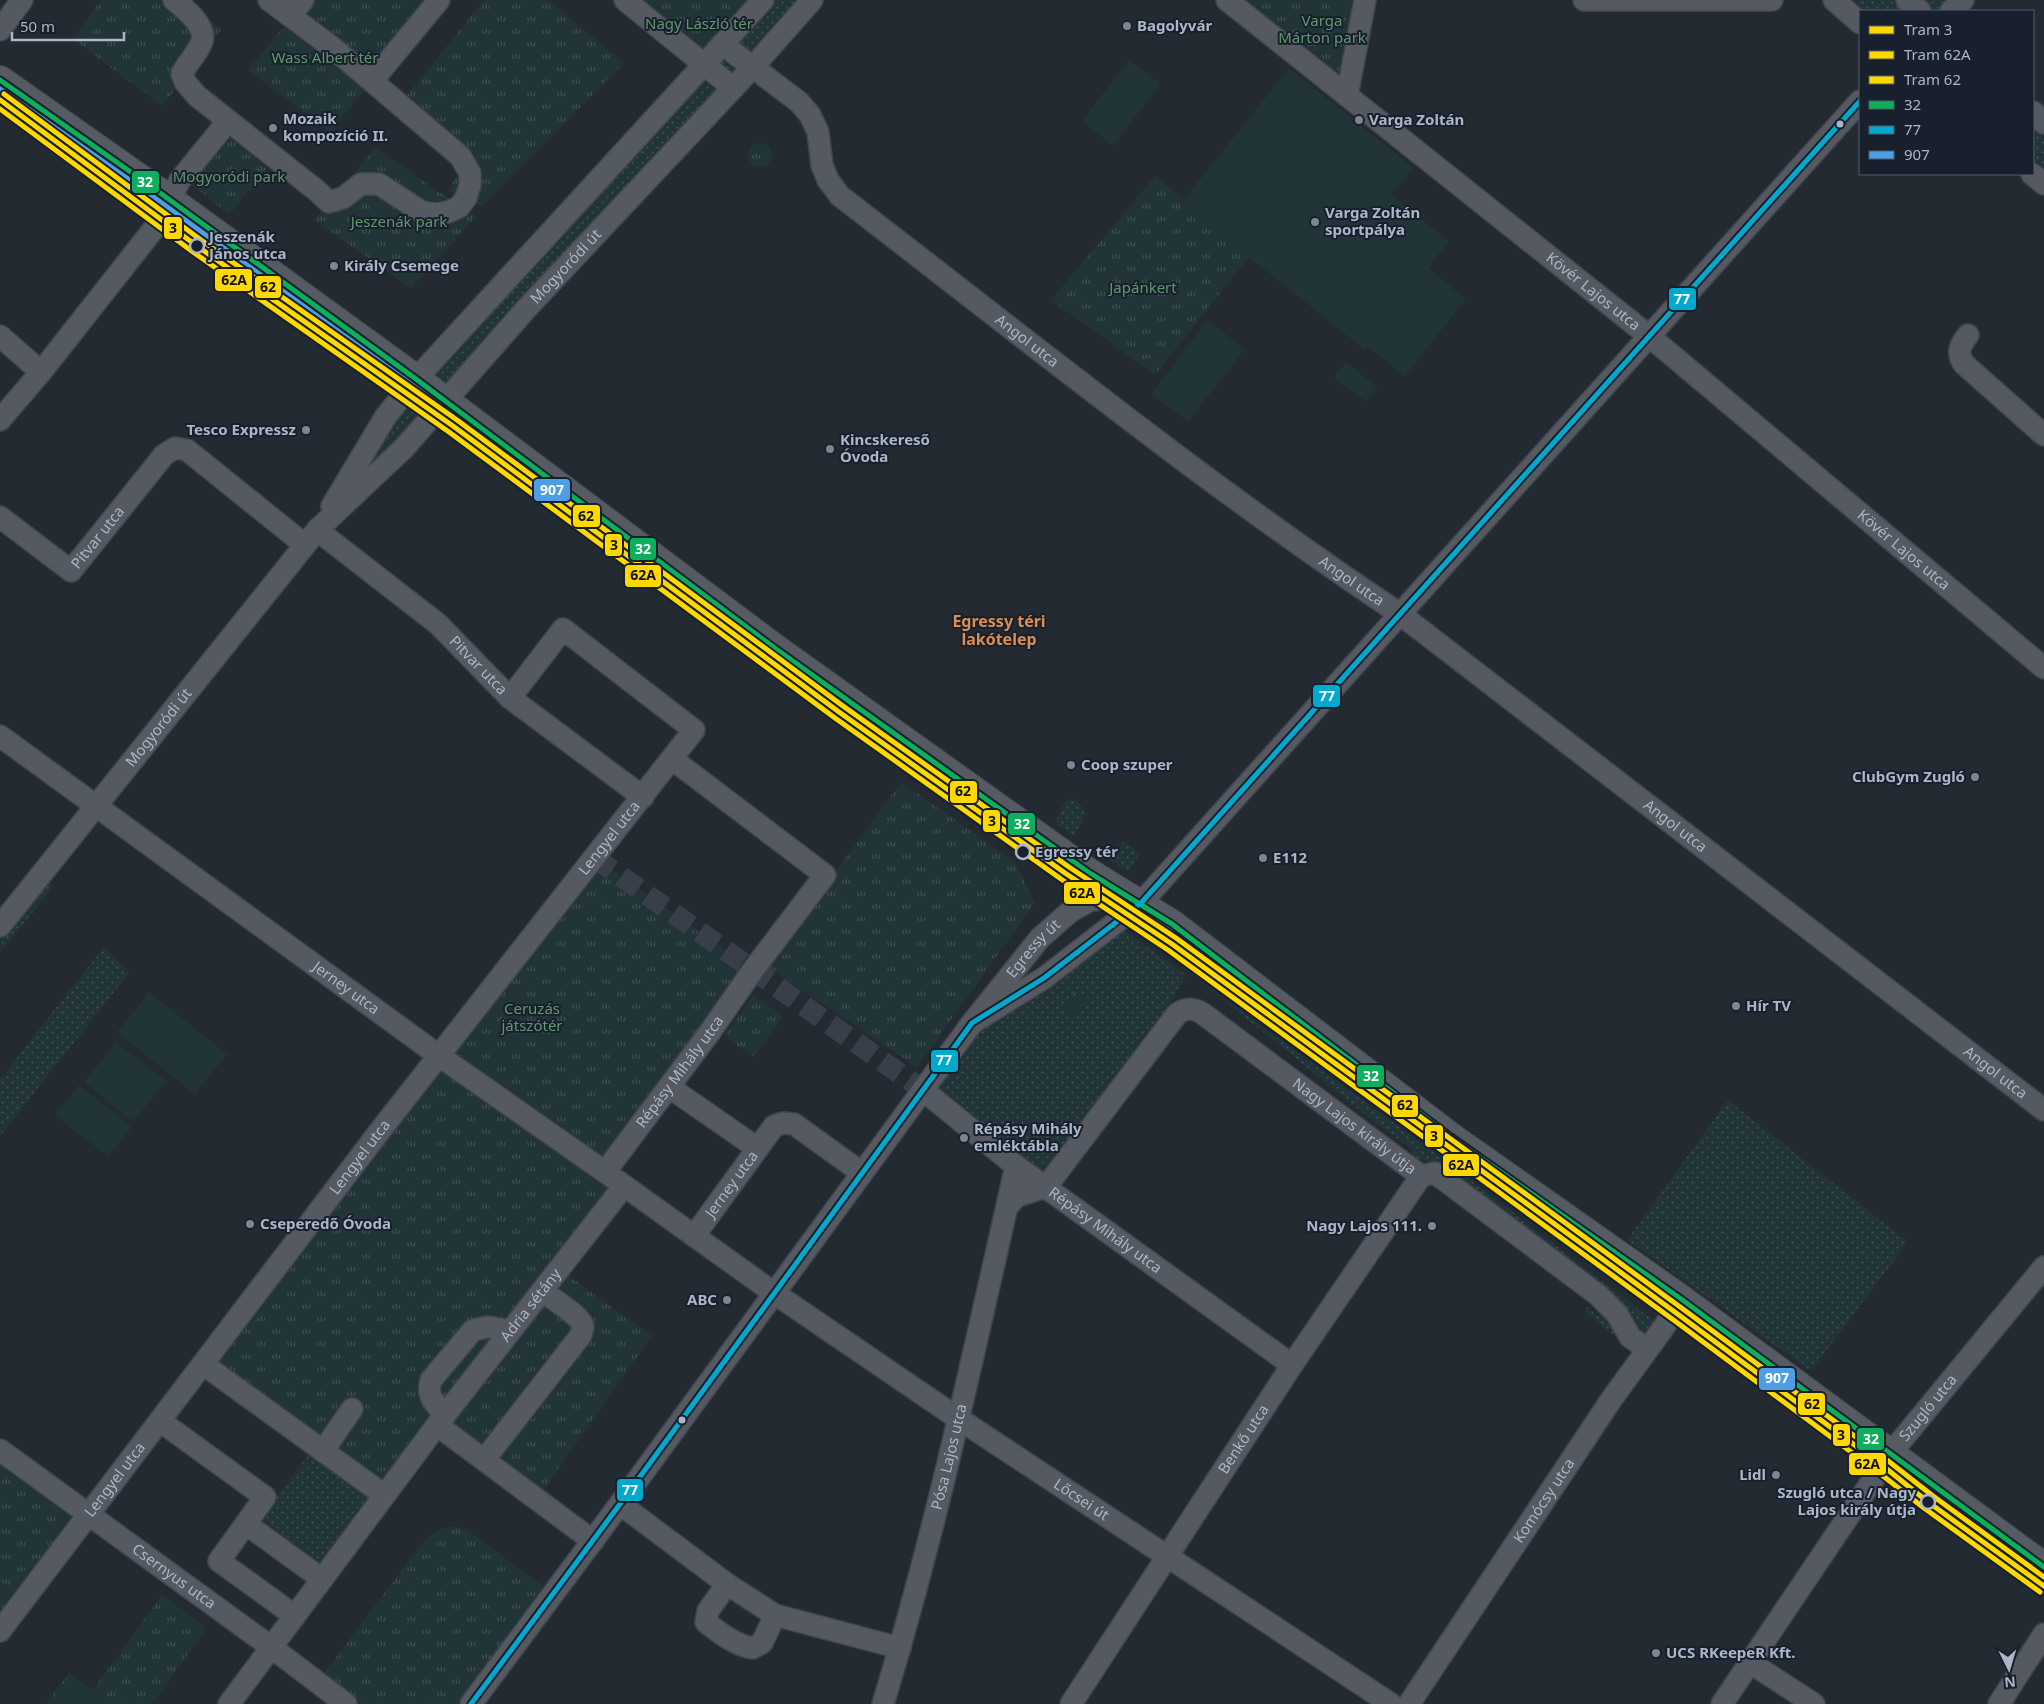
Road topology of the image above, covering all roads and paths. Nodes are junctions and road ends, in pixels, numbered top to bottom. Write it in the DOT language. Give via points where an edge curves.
graph roads {
  1 [pos="22,0"];
  2 [pos="174,0"];
  3 [pos="269,0"];
  4 [pos="439,0"];
  5 [pos="625,0"];
  6 [pos="763,0"];
  7 [pos="812,0"];
  8 [pos="1227,0"];
  9 [pos="1365,0"];
  10 [pos="1584,0"];
  11 [pos="1772,0"];
  12 [pos="1834,0"];
  13 [pos="1907,0"];
  14 [pos="1963,0"];
  15 [pos="297,8"];
  16 [pos="1919,10"];
  17 [pos="1951,10"];
  18 [pos="1859,22"];
  19 [pos="0,30"];
  20 [pos="722,44"];
  21 [pos="703,64"];
  22 [pos="752,68"];
  23 [pos="0,80"];
  24 [pos="372,81"];
  25 [pos="733,88"];
  26 [pos="1347,96"];
  27 [pos="1859,103"];
  28 [pos="2034,113"];
  29 [pos="228,121"];
  30 [pos="2044,123"];
  31 [pos="2033,175"];
  32 [pos="2044,184"];
  33 [pos="170,200"];
  34 [pos="1968,335"];
  35 [pos="0,336"];
  36 [pos="1649,336"];
  37 [pos="41,372"];
  38 [pos="416,379"];
  39 [pos="445,400"];
  40 [pos="0,420"];
  41 [pos="2044,435"];
  42 [pos="0,517"];
  43 [pos="311,538"];
  44 [pos="1400,614"];
  45 [pos="2042,663"];
  46 [pos="510,698"];
  47 [pos="0,736"];
  48 [pos="672,759"];
  49 [pos="643,796"];
  50 [pos="96,806"];
  51 [pos="1141,903"];
  52 [pos="0,926"];
  53 [pos="1021,961"];
  54 [pos="1044,978"];
  55 [pos="972,1023"];
  56 [pos="438,1056"];
  57 [pos="669,1087"];
  58 [pos="923,1090"];
  59 [pos="2044,1110"];
  60 [pos="758,1148"];
  61 [pos="1016,1166"];
  62 [pos="605,1172"];
  63 [pos="862,1173"];
  64 [pos="1421,1176"];
  65 [pos="624,1186"];
  66 [pos="1046,1187"];
  67 [pos="1007,1207"];
  68 [pos="694,1236"];
  69 [pos="2044,1268"];
  70 [pos="542,1291"];
  71 [pos="774,1293"];
  72 [pos="1681,1299"];
  73 [pos="510,1331"];
  74 [pos="1647,1349"];
  75 [pos="203,1364"];
  76 [pos="1292,1365"];
  77 [pos="352,1409"];
  78 [pos="959,1419"];
  79 [pos="441,1420"];
  80 [pos="160,1421"];
  81 [pos="0,1450"];
  82 [pos="323,1451"];
  83 [pos="1891,1453"];
  84 [pos="484,1460"];
  85 [pos="384,1496"];
  86 [pos="620,1504"];
  87 [pos="88,1515"];
  88 [pos="246,1524"];
  89 [pos="593,1541"];
  90 [pos="1167,1556"];
  91 [pos="2044,1568"];
  92 [pos="322,1579"];
  93 [pos="727,1584"];
  94 [pos="775,1614"];
  95 [pos="294,1616"];
  96 [pos="0,1631"];
  97 [pos="2044,1634"];
  98 [pos="271,1647"];
  99 [pos="900,1648"];
  100 [pos="1750,1662"];
  101 [pos="229,1704"];
  102 [pos="346,1704"];
  103 [pos="471,1704"];
  104 [pos="883,1704"];
  105 [pos="1071,1704"];
  106 [pos="1391,1704"];
  107 [pos="1409,1704"];
  108 [pos="1722,1704"];
  109 [pos="1814,1704"];
  110 [pos="1999,1704"];
  1 -- 19 [label="street"];
  2 -- 29 [label="street" via="187,10 203,35 202,43 182,74 185,82 196,96"];
  3 -- 15 [label="street"];
  4 -- 24 [label="street"];
  5 -- 21 [label="street"];
  6 -- 20 [label="street, Mogyoródi út"];
  7 -- 22 [label="street, Mogyoródi út"];
  8 -- 26 [label="street, Kövér Lajos utca"];
  9 -- 26 [label="street"];
  10 -- 11 [label="street"];
  12 -- 18 [label="street"];
  13 -- 16 [label="street"];
  14 -- 17 [label="street"];
  15 -- 24 [label="street" via="333,48"];
  20 -- 21 [label="street, Mogyoródi út"];
  20 -- 22 [label="street, Angol utca"];
  21 -- 25 [label="street"];
  21 -- 38 [label="street, Mogyoródi út"];
  22 -- 25 [label="street, Mogyoródi út"];
  22 -- 44 [label="street, Angol utca" via="799,102 810,115 818,132 822,165 840,196 1236,500"];
  23 -- 33 [label="main road"];
  24 -- 29 [label="street" via="465,163 470,173 470,185 459,206 448,212 422,212 379,184 361,184 343,198 329,202"];
  25 -- 39 [label="street, Mogyoródi út"];
  26 -- 36 [label="street, Kövér Lajos utca"];
  27 -- 36 [label="street, Egressy út"];
  28 -- 30 [label="street"];
  29 -- 33 [label="street" via="180,180"];
  31 -- 32 [label="street"];
  33 -- 37 [label="street" via="156,226"];
  33 -- 38 [label="main road"];
  34 -- 41 [label="street" via="1959,351 1964,364"];
  35 -- 37 [label="street"];
  36 -- 44 [label="street, Egressy út"];
  36 -- 45 [label="street, Kövér Lajos utca"];
  37 -- 40 [label="street"];
  38 -- 39 [label="main road"];
  38 -- 43 [label="street, Mogyoródi út" via="386,416"];
  39 -- 43 [label="street, Mogyoródi út" via="404,448"];
  39 -- 51 [label="main road" via="776,649 1088,872"];
  42 -- 43 [label="street, Pitvar utca" via="71,571 164,455 175,448 187,450"];
  43 -- 46 [label="street, Pitvar utca" via="438,624"];
  43 -- 50 [label="street, Mogyoródi út"];
  44 -- 51 [label="street, Egressy út"];
  44 -- 59 [label="street, Angol utca"];
  46 -- 48 [label="street" via="563,629 694,730"];
  46 -- 49 [label="street, Pitvar utca"];
  47 -- 50 [label="street, Jerney utca"];
  48 -- 49 [label="street, Lengyel utca"];
  48 -- 57 [label="street, Répásy Mihály utca" via="825,875"];
  49 -- 56 [label="street, Lengyel utca"];
  50 -- 52 [label="street, Mogyoródi út"];
  50 -- 56 [label="street, Jerney utca"];
  51 -- 53 [label="street, Egressy út" via="1091,900 1052,926"];
  51 -- 54 [label="street, Egressy út"];
  51 -- 72 [label="main road" via="1452,1137"];
  53 -- 54 [label="street" via="1019,973 1024,980"];
  53 -- 55 [label="street, Egressy út"];
  54 -- 55 [label="street, Egressy út"];
  55 -- 58 [label="street, Egressy út"];
  56 -- 62 [label="street, Jerney utca"];
  56 -- 75 [label="street, Lengyel utca"];
  57 -- 60 [label="street, Jerney utca"];
  57 -- 62 [label="street, Répásy Mihály utca"];
  58 -- 61 [label="street, Répásy Mihály utca"];
  58 -- 63 [label="street, Egressy út"];
  60 -- 63 [label="street" via="774,1126 794,1124"];
  60 -- 68 [label="street, Jerney utca"];
  61 -- 66 [label="street, Répásy Mihály utca"];
  61 -- 67 [label="street, Pósa Lajos utca"];
  62 -- 65 [label="street, Jerney utca"];
  63 -- 71 [label="street, Egressy út"];
  64 -- 66 [label="street, Nagy Lajos király útja" via="1190,1008 1177,1014"];
  64 -- 74 [label="street, Nagy Lajos király útja" via="1434,1173 1598,1295 1616,1314 1630,1337"];
  64 -- 76 [label="street, Benkő utca"];
  65 -- 68 [label="street, Jerney utca"];
  65 -- 70 [label="street, Adria sétány"];
  66 -- 67 [label="street" via="1018,1196"];
  66 -- 76 [label="street, Répásy Mihály utca"];
  67 -- 78 [label="street, Pósa Lajos utca"];
  68 -- 71 [label="street, Jerney utca"];
  69 -- 83 [label="street, Szugló utca"];
  70 -- 73 [label="street, Adria sétány"];
  70 -- 84 [label="street" via="582,1322 581,1335"];
  71 -- 78 [label="street, Lőcsei út"];
  71 -- 86 [label="street, Egressy út"];
  72 -- 74 [label="street, Komócsy utca"];
  72 -- 83 [label="main road"];
  73 -- 79 [label="street, Adria sétány"];
  73 -- 79 [label="street" via="488,1327 473,1330 431,1380 428,1390"];
  74 -- 107 [label="street, Komócsy utca"];
  75 -- 80 [label="street, Lengyel utca"];
  75 -- 82 [label="street"];
  76 -- 90 [label="street, Benkő utca"];
  77 -- 82 [label="street"];
  78 -- 90 [label="street, Lőcsei út"];
  78 -- 99 [label="street, Pósa Lajos utca"];
  79 -- 84 [label="street"];
  79 -- 85 [label="street, Adria sétány"];
  80 -- 87 [label="street, Lengyel utca"];
  80 -- 88 [label="street" via="265,1497"];
  81 -- 87 [label="street, Csernyus utca"];
  82 -- 85 [label="street"];
  83 -- 91 [label="main road"];
  83 -- 100 [label="street, Szugló utca"];
  84 -- 89 [label="street"];
  85 -- 92 [label="street, Adria sétány"];
  86 -- 89 [label="street, Egressy út"];
  86 -- 93 [label="street"];
  87 -- 96 [label="street, Lengyel utca"];
  87 -- 98 [label="street, Csernyus utca"];
  88 -- 92 [label="street"];
  88 -- 95 [label="street" via="219,1561"];
  89 -- 103 [label="street, Egressy út"];
  90 -- 105 [label="street, Benkő utca"];
  90 -- 106 [label="street, Lőcsei út"];
  92 -- 95 [label="street, Adria sétány"];
  93 -- 94 [label="street"];
  93 -- 94 [label="street" via="708,1611 706,1622 714,1629 742,1646 752,1648 762,1643"];
  94 -- 99 [label="street"];
  95 -- 98 [label="street, Adria sétány"];
  97 -- 110 [label="street"];
  98 -- 101 [label="street, Adria sétány"];
  98 -- 102 [label="street, Csernyus utca"];
  99 -- 104 [label="street, Pósa Lajos utca"];
  100 -- 108 [label="street, Szugló utca"];
  100 -- 109 [label="street"];
}
